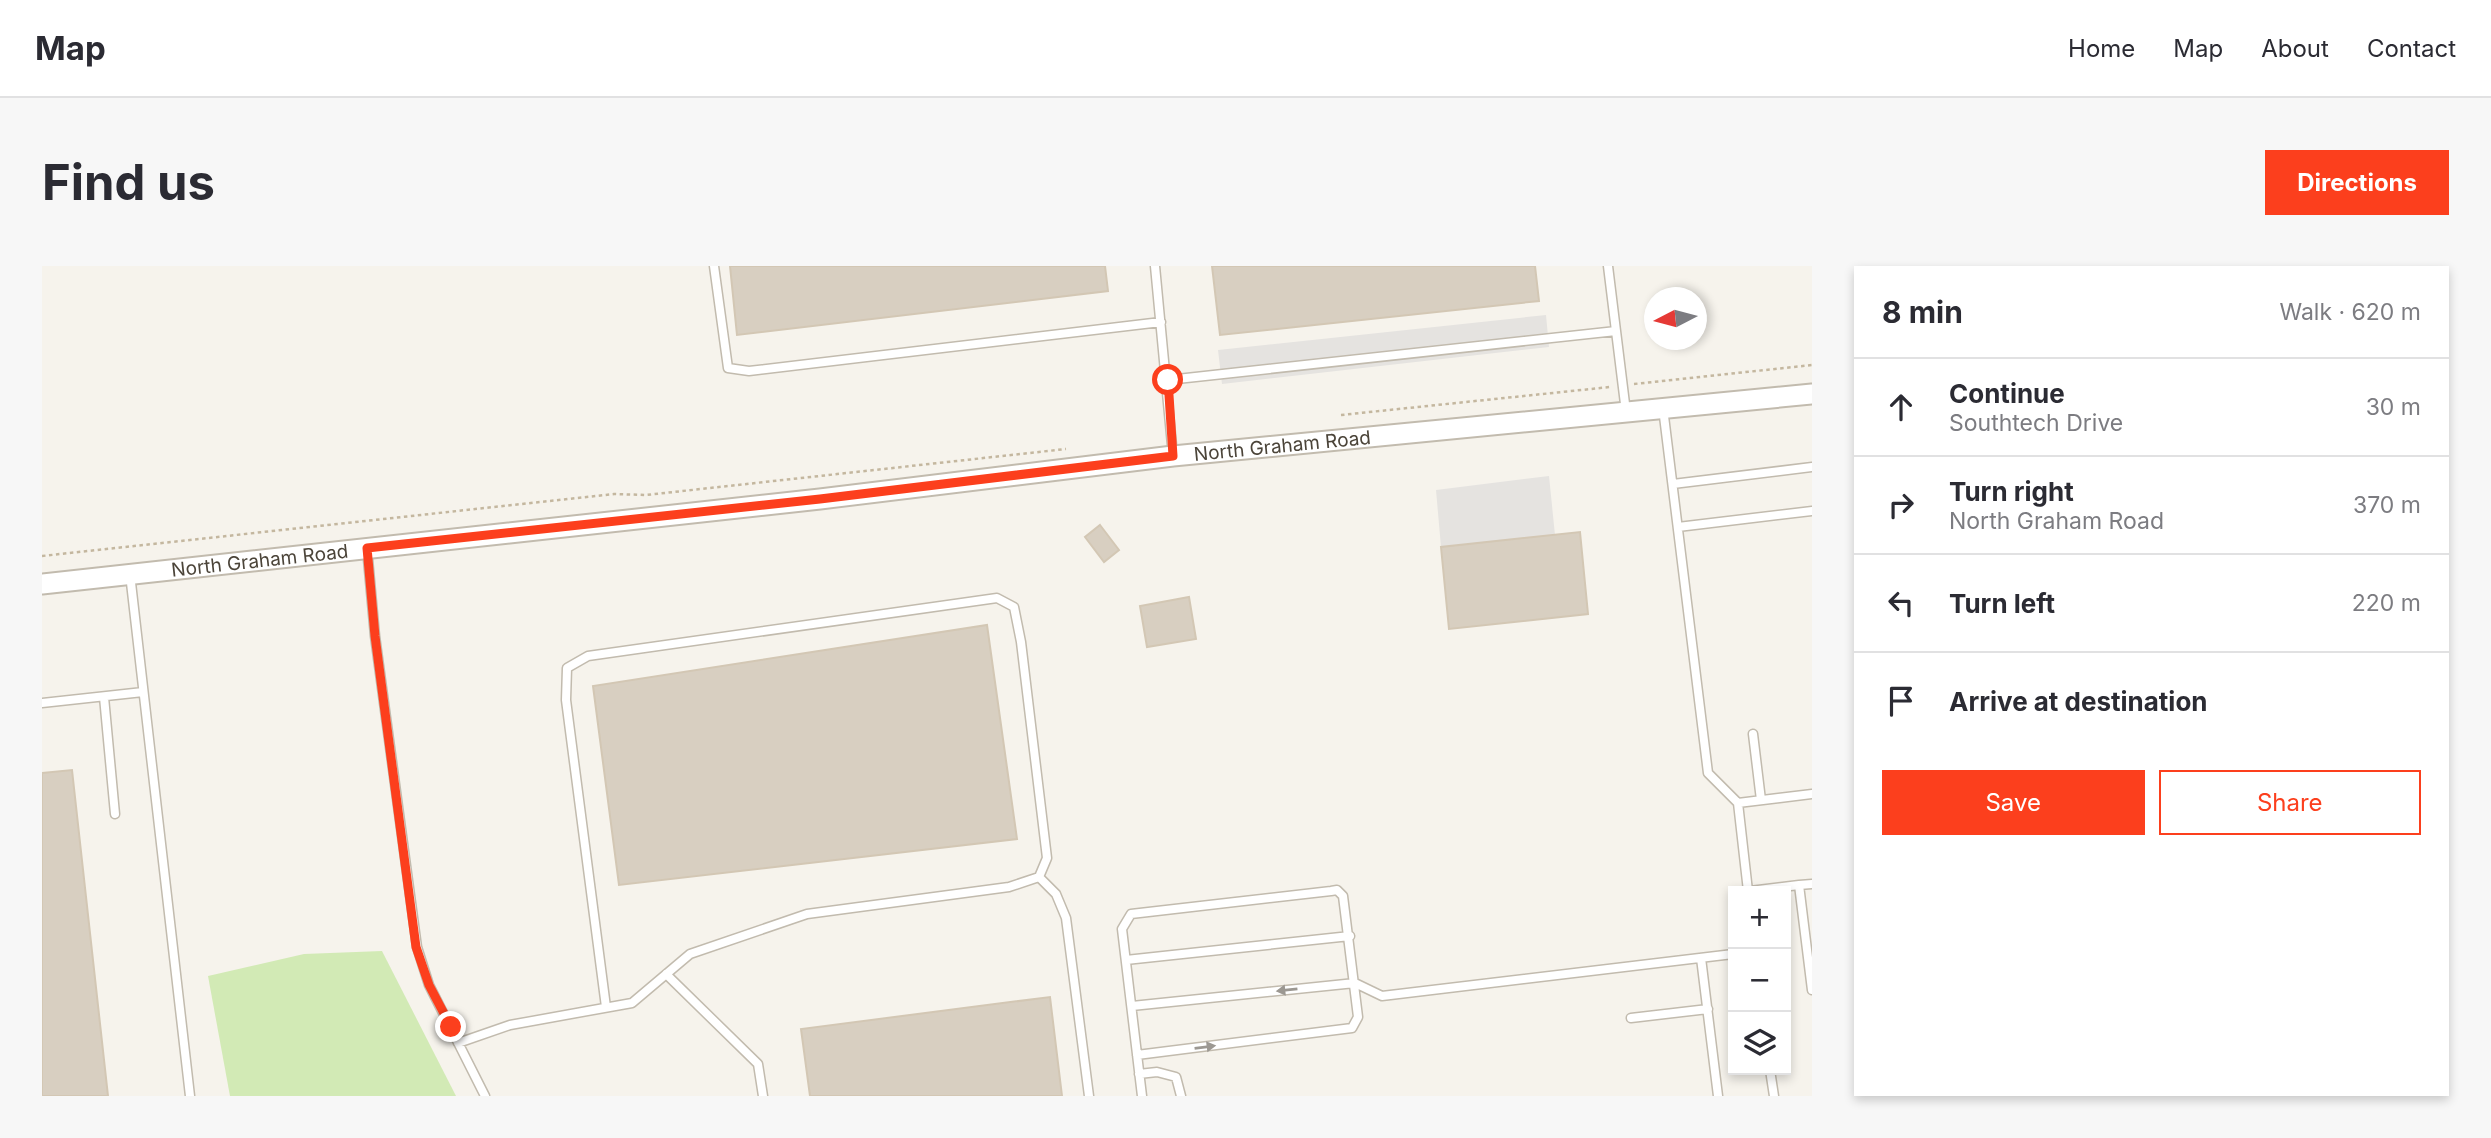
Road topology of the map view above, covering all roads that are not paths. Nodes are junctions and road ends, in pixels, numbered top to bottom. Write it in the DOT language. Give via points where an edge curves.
graph roads {
  1 [pos="714,266"];
  2 [pos="1155,266"];
  3 [pos="1608,266"];
  4 [pos="1161,322"];
  5 [pos="1616,331"];
  6 [pos="1168,380"];
  7 [pos="1812,394"];
  8 [pos="1664,408"];
  9 [pos="1626,412"];
  10 [pos="1173,456"];
  11 [pos="1812,467"];
  12 [pos="1673,484"];
  13 [pos="1812,511"];
  14 [pos="1678,527"];
  15 [pos="367,548"];
  16 [pos="130,574"];
  17 [pos="42,584"];
  18 [pos="144,692"];
  19 [pos="104,697"];
  20 [pos="42,703"];
  21 [pos="1753,734"];
  22 [pos="1812,794"];
  23 [pos="1761,800"];
  24 [pos="1738,803"];
  25 [pos="115,814"];
  26 [pos="1039,877"];
  27 [pos="1812,884"];
  28 [pos="1748,886"];
  29 [pos="1799,886"];
  30 [pos="1791,887"];
  31 [pos="1350,936"];
  32 [pos="1728,955"];
  33 [pos="1701,958"];
  34 [pos="1126,960"];
  35 [pos="666,974"];
  36 [pos="1355,983"];
  37 [pos="1812,990"];
  38 [pos="1132,1006"];
  39 [pos="606,1007"];
  40 [pos="1708,1009"];
  41 [pos="1631,1018"];
  42 [pos="458,1043"];
  43 [pos="1137,1055"];
  44 [pos="1139,1074"];
  45 [pos="1771,1075"];
  46 [pos="190,1096"];
  47 [pos="485,1096"];
  48 [pos="763,1096"];
  49 [pos="1089,1096"];
  50 [pos="1142,1096"];
  51 [pos="1181,1096"];
  52 [pos="1718,1096"];
  53 [pos="1774,1096"];
  1 -- 4 [label="lane" via="728,368 749,371"];
  2 -- 4 [label="lane"];
  3 -- 5 [label="lane"];
  4 -- 6 [label="lane"];
  5 -- 6 [label="lane"];
  5 -- 9 [label="lane"];
  6 -- 10 [label="lane"];
  7 -- 8 [label="street, North Graham Road"];
  8 -- 9 [label="street, North Graham Road"];
  8 -- 12 [label="lane"];
  9 -- 10 [label="street, North Graham Road"];
  10 -- 15 [label="street, North Graham Road"];
  11 -- 12 [label="lane"];
  12 -- 14 [label="lane"];
  13 -- 14 [label="lane"];
  14 -- 24 [label="lane" via="1708,773"];
  15 -- 16 [label="street, North Graham Road"];
  15 -- 42 [label="lane" via="416,947"];
  16 -- 17 [label="street, North Graham Road"];
  16 -- 18 [label="lane"];
  18 -- 19 [label="lane"];
  18 -- 46 [label="lane"];
  19 -- 20 [label="lane"];
  19 -- 25 [label="lane"];
  21 -- 23 [label="lane"];
  22 -- 23 [label="lane"];
  23 -- 24 [label="lane"];
  24 -- 28 [label="lane"];
  26 -- 35 [label="lane" via="1009,887 807,914 690,954"];
  26 -- 39 [label="lane" via="1047,858 1021,642 1014,607 997,597 588,656 567,667 566,700"];
  26 -- 49 [label="lane" via="1056,894 1066,918"];
  27 -- 29 [label="lane"];
  29 -- 30 [label="lane"];
  29 -- 37 [label="lane"];
  31 -- 34 [label="lane"];
  31 -- 34 [label="lane" via="1343,896 1337,890 1193,905 1131,914 1122,929"];
  31 -- 36 [label="lane"];
  32 -- 33 [label="lane"];
  33 -- 36 [label="lane" via="1382,996"];
  33 -- 40 [label="lane"];
  34 -- 38 [label="lane"];
  35 -- 39 [label="lane" via="632,1003"];
  35 -- 48 [label="lane" via="758,1064"];
  36 -- 38 [label="lane, one-way"];
  43 -- 36 [label="lane, one-way" via="1352,1028 1358,1017"];
  38 -- 43 [label="lane"];
  39 -- 42 [label="lane" via="510,1025"];
  40 -- 41 [label="lane"];
  40 -- 52 [label="lane"];
  42 -- 47 [label="lane"];
  43 -- 44 [label="lane"];
  44 -- 50 [label="lane"];
  44 -- 51 [label="lane" via="1176,1077"];
  45 -- 53 [label="lane"];
}
